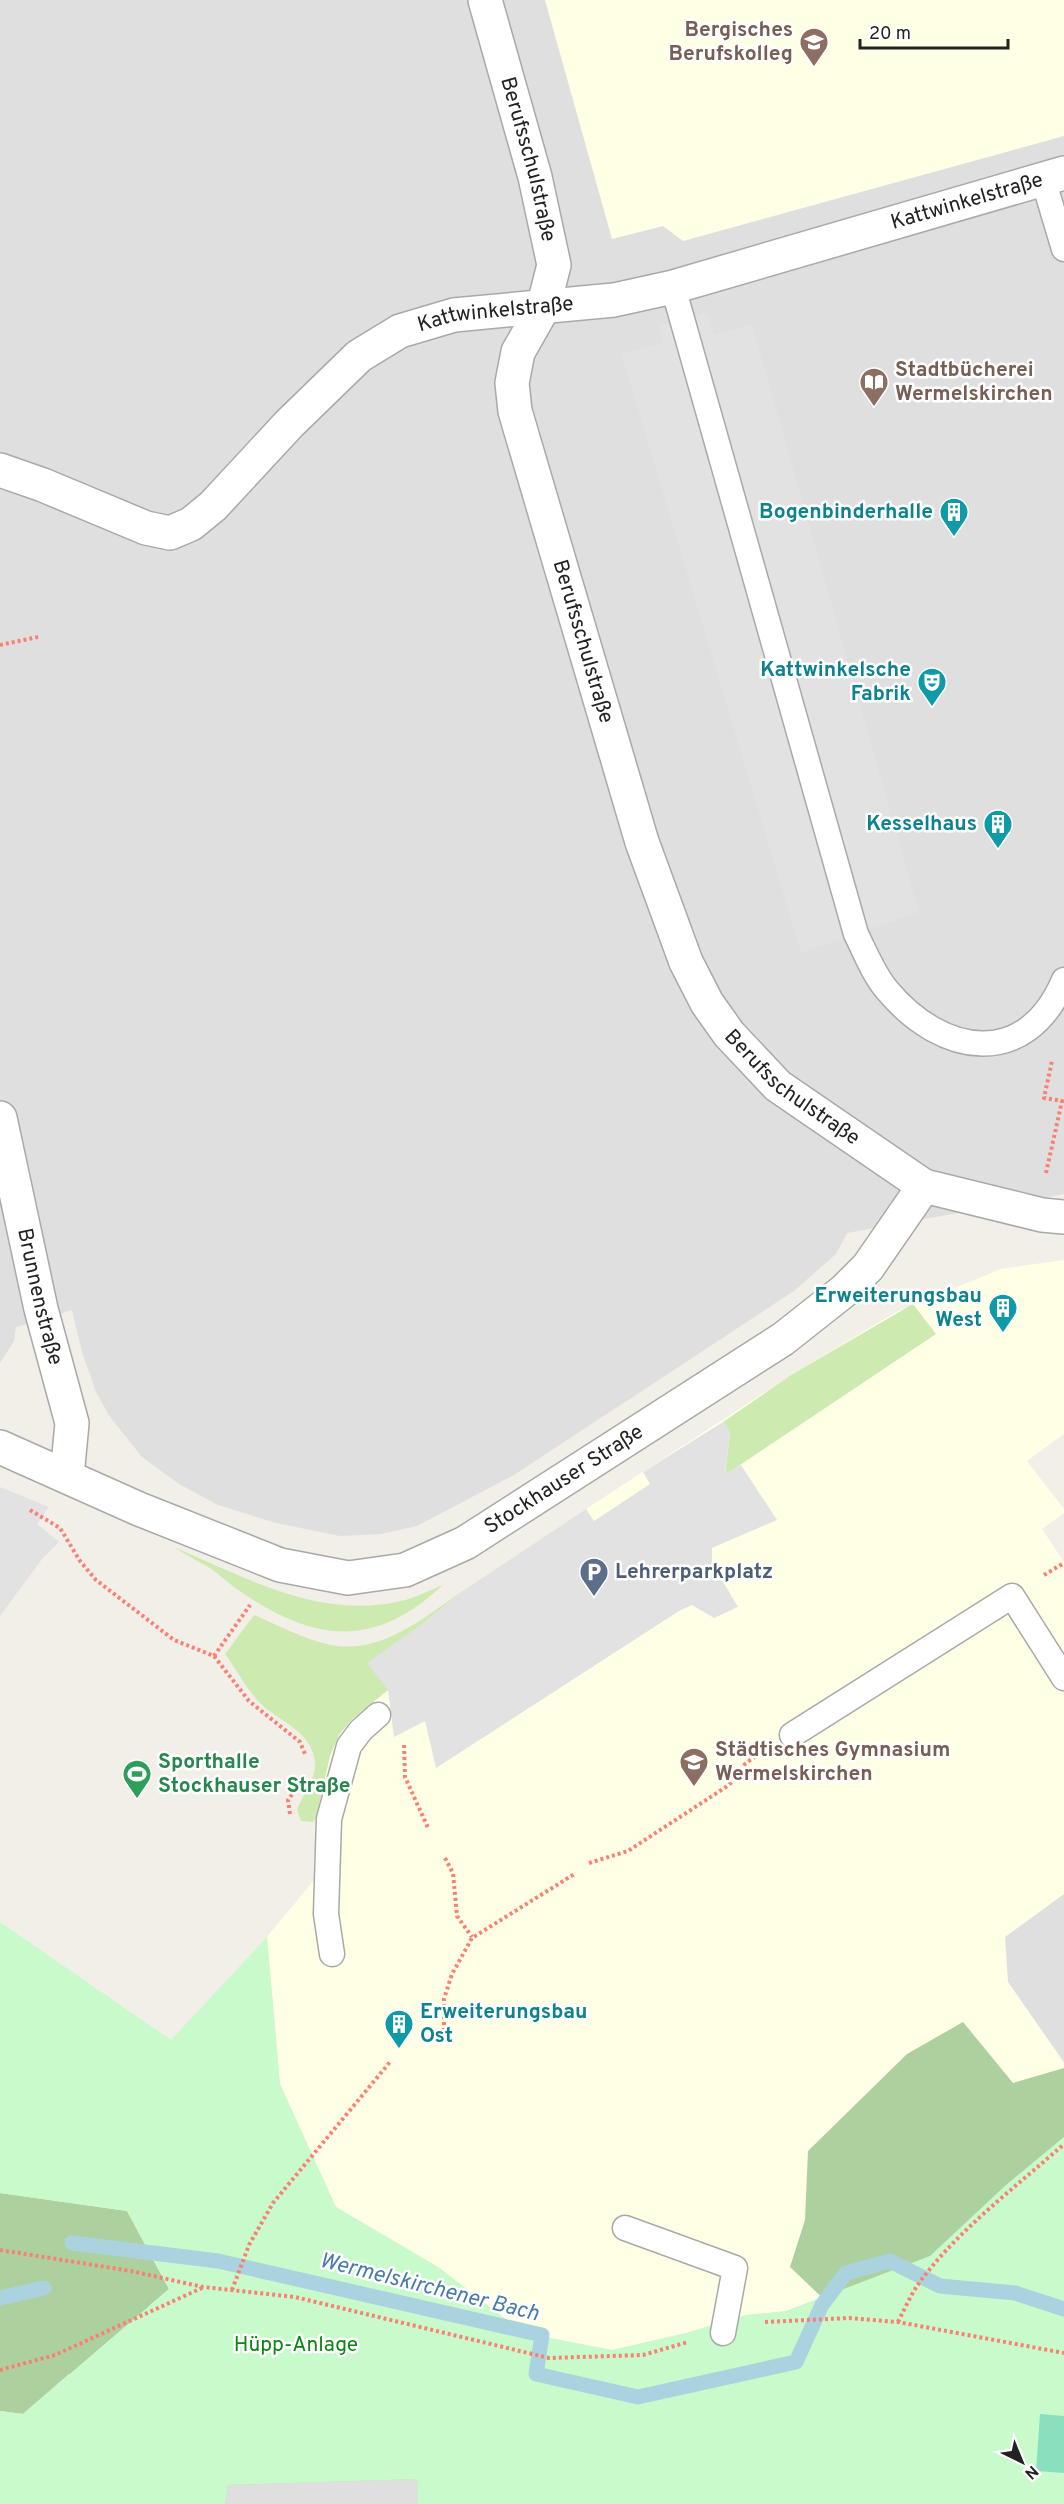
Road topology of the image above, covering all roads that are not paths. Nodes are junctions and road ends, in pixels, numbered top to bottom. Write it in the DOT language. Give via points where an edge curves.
graph roads {
  1 [pos="485,0"];
  2 [pos="1053,176"];
  3 [pos="1064,249"];
  4 [pos="673,287"];
  5 [pos="543,308"];
  6 [pos="0,470"];
  7 [pos="1064,980"];
  8 [pos="0,1118"];
  9 [pos="924,1186"];
  10 [pos="1053,1216"];
  11 [pos="0,1447"];
  12 [pos="67,1476"];
  13 [pos="1064,1677"];
  14 [pos="378,1715"];
  15 [pos="792,1735"];
  16 [pos="332,1954"];
  17 [pos="625,2228"];
  18 [pos="723,2333"];
  1 -- 5 [label="street, Berufsschulstraße" via="535,177 554,265"];
  2 -- 3 [label="lane"];
  2 -- 4 [label="street, Kattwinkelstraße"];
  4 -- 5 [label="street, Kattwinkelstraße" via="614,300"];
  4 -- 7 [label="lane" via="856,934 886,989 911,1015 935,1032 958,1042 984,1046 1032,1026 1055,1000"];
  5 -- 6 [label="street, Kattwinkelstraße" via="454,315 400,331 359,356 288,424 213,506 191,524 170,533 146,528"];
  5 -- 9 [label="street, Berufsschulstraße" via="518,352 512,383 515,411 634,816 686,962 729,1034 778,1086"];
  8 -- 12 [label="street, Brunnenstraße" via="41,1309 72,1423"];
  9 -- 10 [label="street"];
  9 -- 12 [label="street, Stockhauser Straße" via="868,1268 783,1339 465,1543 405,1570 348,1578 280,1565 150,1514"];
  11 -- 12 [label="street, Stockhauser Straße"];
  13 -- 15 [label="lane" via="1012,1596"];
  14 -- 16 [label="lane" via="349,1746 329,1819 326,1914"];
  17 -- 18 [label="lane" via="735,2268"];
}
